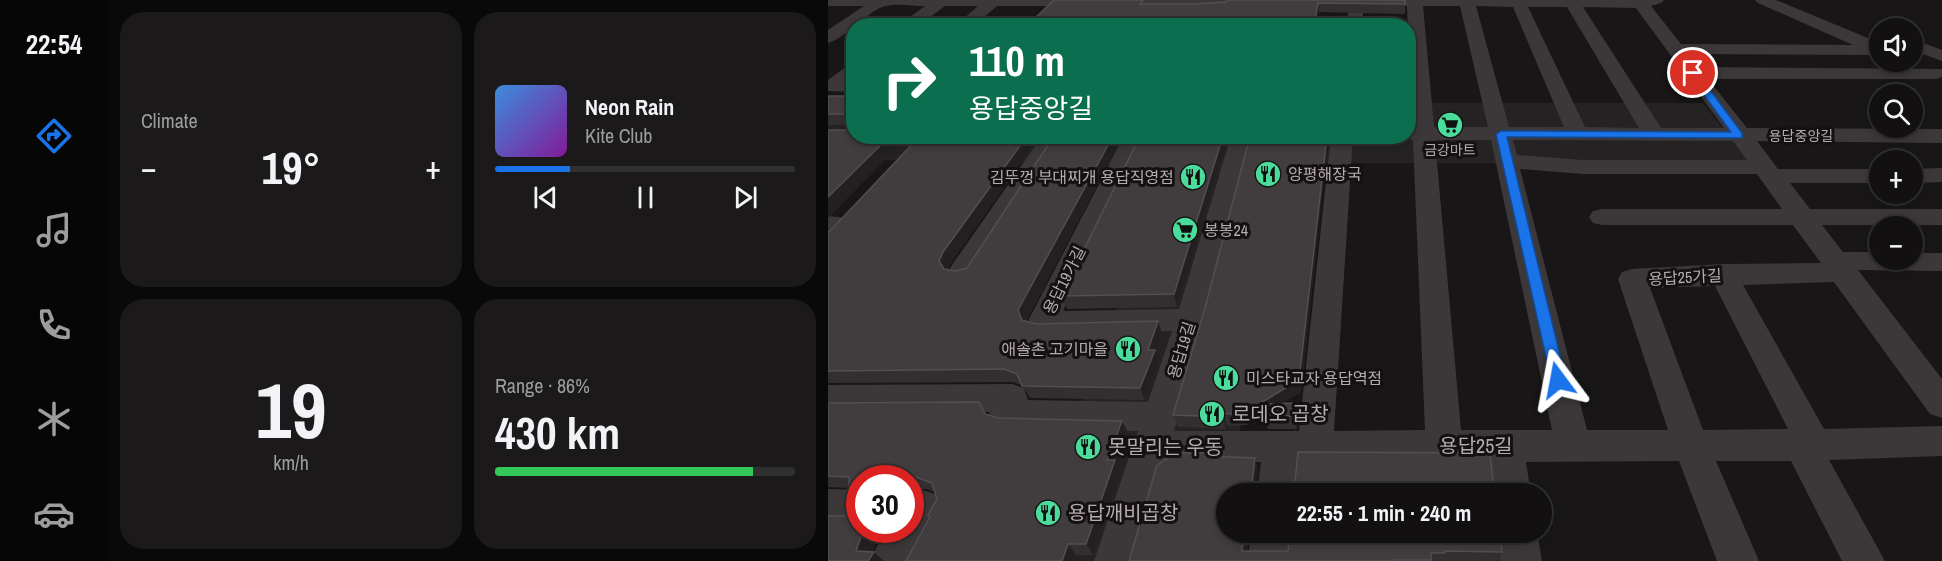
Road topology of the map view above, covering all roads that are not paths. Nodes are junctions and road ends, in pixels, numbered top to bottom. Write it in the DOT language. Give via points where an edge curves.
graph roads {
  1 [pos="942,0"];
  2 [pos="1763,0"];
  3 [pos="1799,0"];
  4 [pos="828,1"];
  5 [pos="881,1"];
  6 [pos="993,1"];
  7 [pos="1058,1"];
  8 [pos="1140,1"];
  9 [pos="1285,1"];
  10 [pos="1336,1"];
  11 [pos="1357,1"];
  12 [pos="1437,1"];
  13 [pos="1467,1"];
  14 [pos="1522,1"];
  15 [pos="1582,1"];
  16 [pos="1648,1"];
  17 [pos="1415,2"];
  18 [pos="1042,17"];
  19 [pos="1128,17"];
  20 [pos="857,18"];
  21 [pos="917,18"];
  22 [pos="973,18"];
  23 [pos="1355,18"];
  24 [pos="1415,18"];
  25 [pos="846,26"];
  26 [pos="1869,28"];
  27 [pos="1932,35"];
  28 [pos="1923,38"];
  29 [pos="828,39"];
  30 [pos="846,40"];
  31 [pos="1869,44"];
  32 [pos="1675,49"];
  33 [pos="1869,49"];
  34 [pos="1923,52"];
  35 [pos="1923,65"];
  36 [pos="1416,68"];
  37 [pos="1940,68"];
  38 [pos="1693,73"];
  39 [pos="846,76"];
  40 [pos="846,86"];
  41 [pos="1417,133"];
  42 [pos="1578,135"];
  43 [pos="1739,135"];
  44 [pos="1655,136"];
  45 [pos="1942,136"];
  46 [pos="1048,144"];
  47 [pos="1132,144"];
  48 [pos="1240,144"];
  49 [pos="1341,144"];
  50 [pos="1504,148"];
  51 [pos="1766,172"];
  52 [pos="1869,176"];
  53 [pos="1923,176"];
  54 [pos="1942,176"];
  55 [pos="1800,216"];
  56 [pos="1602,217"];
  57 [pos="1942,217"];
  58 [pos="1942,262"];
  59 [pos="1838,266"];
  60 [pos="962,272"];
  61 [pos="1723,274"];
  62 [pos="1191,320"];
  63 [pos="828,399"];
  64 [pos="1942,404"];
  65 [pos="1156,432"];
  66 [pos="1942,441"];
  67 [pos="1692,445"];
  68 [pos="1807,445"];
  69 [pos="1444,446"];
  70 [pos="1505,446"];
  71 [pos="1573,446"];
  72 [pos="1298,447"];
  73 [pos="1281,483"];
  74 [pos="1510,483"];
  75 [pos="828,507"];
  76 [pos="846,508"];
  77 [pos="904,543"];
  78 [pos="1270,543"];
  79 [pos="1519,543"];
  80 [pos="892,561"];
  81 [pos="1115,561"];
  82 [pos="1268,561"];
  83 [pos="1521,561"];
  84 [pos="1738,561"];
  85 [pos="1864,561"];
  1 -- 5 [label="street"];
  1 -- 6 [label="street"];
  1 -- 21 [label="street"];
  2 -- 31 [label="street"];
  3 -- 26 [label="street"];
  4 -- 5 [label="street"];
  5 -- 20 [label="street"];
  6 -- 7 [label="street"];
  6 -- 22 [label="street"];
  7 -- 8 [label="street"];
  7 -- 18 [label="street"];
  8 -- 9 [label="street"];
  8 -- 19 [label="street"];
  10 -- 11 [label="street"];
  11 -- 17 [label="street"];
  11 -- 23 [label="street"];
  12 -- 13 [label="street"];
  12 -- 17 [label="street"];
  13 -- 14 [label="street"];
  13 -- 50 [label="street"];
  14 -- 15 [label="street"];
  14 -- 42 [label="street"];
  15 -- 16 [label="street"];
  15 -- 44 [label="street"];
  16 -- 32 [label="street"];
  17 -- 24 [label="street"];
  25 -- 29 [label="street"];
  27 -- 28 [label="street"];
  29 -- 30 [label="street"];
  32 -- 33 [label="street"];
  32 -- 38 [label="street"];
  34 -- 37 [label="street"];
  35 -- 37 [label="street"];
  36 -- 41 [label="street"];
  37 -- 38 [label="street"];
  38 -- 43 [label="street"];
  39 -- 40 [label="street" via="833,86"];
  41 -- 50 [label="street, 용답중앙길"];
  41 -- 69 [label="street"];
  42 -- 44 [label="street, 용답중앙길"];
  42 -- 50 [label="street, 용답중앙길"];
  43 -- 44 [label="street, 용답중앙길"];
  43 -- 45 [label="street, 용답중앙길"];
  43 -- 51 [label="street"];
  46 -- 60 [label="street"];
  47 -- 62 [label="street, 용답19가길" via="1042,323"];
  48 -- 62 [label="street, 용답19길"];
  49 -- 72 [label="street"];
  50 -- 51 [label="street" via="1583,166"];
  50 -- 71 [label="street"];
  51 -- 52 [label="street"];
  51 -- 55 [label="street"];
  53 -- 54 [label="street"];
  55 -- 56 [label="street"];
  55 -- 57 [label="street"];
  55 -- 59 [label="street"];
  58 -- 59 [label="street, 용답25가길"];
  59 -- 61 [label="street, 용답25가길"];
  59 -- 64 [label="street"];
  61 -- 67 [label="street, 용답25가길" via="1632,279"];
  61 -- 68 [label="street"];
  62 -- 65 [label="street, 용답19길"];
  63 -- 65 [label="street, 용답25길" via="1012,398 1006,414"];
  65 -- 72 [label="street, 용답25길"];
  65 -- 81 [label="street, 용답19길"];
  66 -- 68 [label="street, 용답25길"];
  67 -- 68 [label="street, 용답25길"];
  67 -- 71 [label="street, 용답25길"];
  67 -- 84 [label="street"];
  68 -- 85 [label="street"];
  69 -- 70 [label="street, 용답25길"];
  69 -- 72 [label="street, 용답25길"];
  70 -- 71 [label="street, 용답25길"];
  70 -- 74 [label="street"];
  72 -- 73 [label="street"];
  75 -- 76 [label="street"];
  77 -- 80 [label="street"];
  78 -- 82 [label="street"];
  79 -- 83 [label="street"];
}
